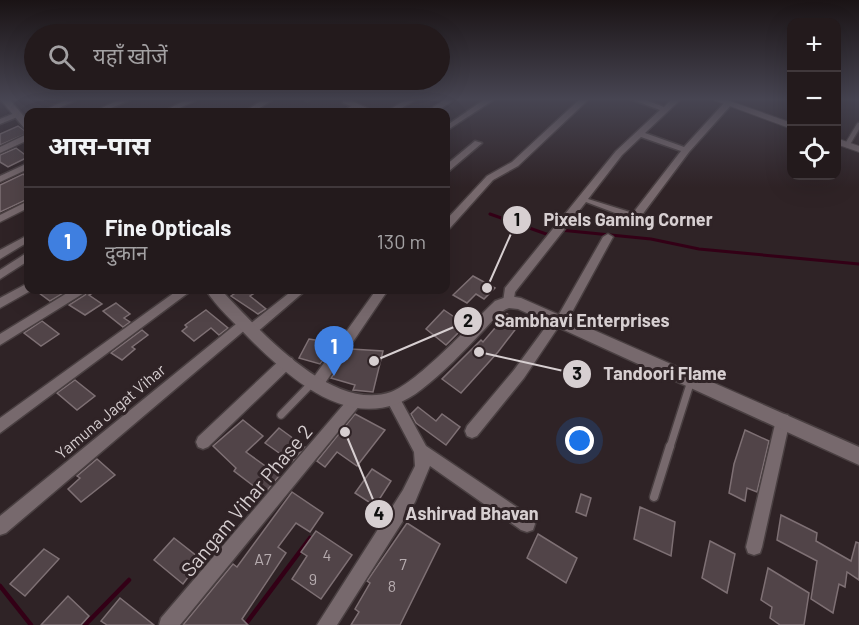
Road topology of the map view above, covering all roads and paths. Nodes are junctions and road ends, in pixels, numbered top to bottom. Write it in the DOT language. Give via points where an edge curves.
graph roads {
  1 [pos="553,128"];
  2 [pos="645,128"];
  3 [pos="702,128"];
  4 [pos="857,128"];
  5 [pos="639,134"];
  6 [pos="24,139"];
  7 [pos="478,143"];
  8 [pos="841,143"];
  9 [pos="847,145"];
  10 [pos="859,149"];
  11 [pos="0,150"];
  12 [pos="686,150"];
  13 [pos="450,166"];
  14 [pos="24,168"];
  15 [pos="0,179"];
  16 [pos="590,201"];
  17 [pos="24,206"];
  18 [pos="0,219"];
  19 [pos="450,222"];
  20 [pos="608,237"];
  21 [pos="24,240"];
  22 [pos="0,255"];
  23 [pos="24,259"];
  24 [pos="0,275"];
  25 [pos="24,289"];
  26 [pos="74,294"];
  27 [pos="181,294"];
  28 [pos="217,294"];
  29 [pos="294,294"];
  30 [pos="379,294"];
  31 [pos="509,302"];
  32 [pos="0,304"];
  33 [pos="559,321"];
  34 [pos="248,327"];
  35 [pos="0,340"];
  36 [pos="287,362"];
  37 [pos="692,380"];
  38 [pos="315,384"];
  39 [pos="393,399"];
  40 [pos="355,401"];
  41 [pos="281,415"];
  42 [pos="783,420"];
  43 [pos="0,426"];
  44 [pos="472,431"];
  45 [pos="203,442"];
  46 [pos="421,452"];
  47 [pos="859,456"];
  48 [pos="654,497"];
  49 [pos="527,524"];
  50 [pos="0,527"];
  51 [pos="754,547"];
  52 [pos="168,625"];
  53 [pos="326,625"];
  1 -- 19 [label="street" via="514,164 490,178"];
  2 -- 5 [label="street"];
  3 -- 12 [label="street"];
  4 -- 9 [label="lane"];
  5 -- 12 [label="street"];
  5 -- 31 [label="street" via="619,153 508,291"];
  6 -- 11 [label="street"];
  7 -- 13 [label="street"];
  8 -- 9 [label="street"];
  9 -- 10 [label="street"];
  12 -- 16 [label="street" via="634,217"];
  14 -- 15 [label="street"];
  17 -- 18 [label="street"];
  20 -- 33 [label="street"];
  21 -- 22 [label="street"];
  23 -- 24 [label="street"];
  25 -- 32 [label="street"];
  26 -- 35 [label="street"];
  27 -- 43 [label="street"];
  28 -- 34 [label="main road"];
  29 -- 34 [label="street, Yamuna Jagat Vihar"];
  30 -- 38 [label="street"];
  31 -- 33 [label="main road"];
  31 -- 39 [label="main road" via="500,305 417,383"];
  33 -- 37 [label="main road"];
  33 -- 44 [label="street"];
  34 -- 36 [label="main road"];
  34 -- 50 [label="street, Yamuna Jagat Vihar"];
  36 -- 38 [label="main road"];
  36 -- 45 [label="street"];
  37 -- 42 [label="main road"];
  37 -- 48 [label="lane"];
  38 -- 40 [label="main road"];
  38 -- 41 [label="lane"];
  39 -- 40 [label="main road"];
  39 -- 46 [label="street"];
  40 -- 52 [label="street, Sangam Vihar Phase 2"];
  42 -- 47 [label="main road"];
  42 -- 51 [label="street"];
  46 -- 49 [label="street"];
  46 -- 53 [label="street" via="423,466 409,496"];
}
